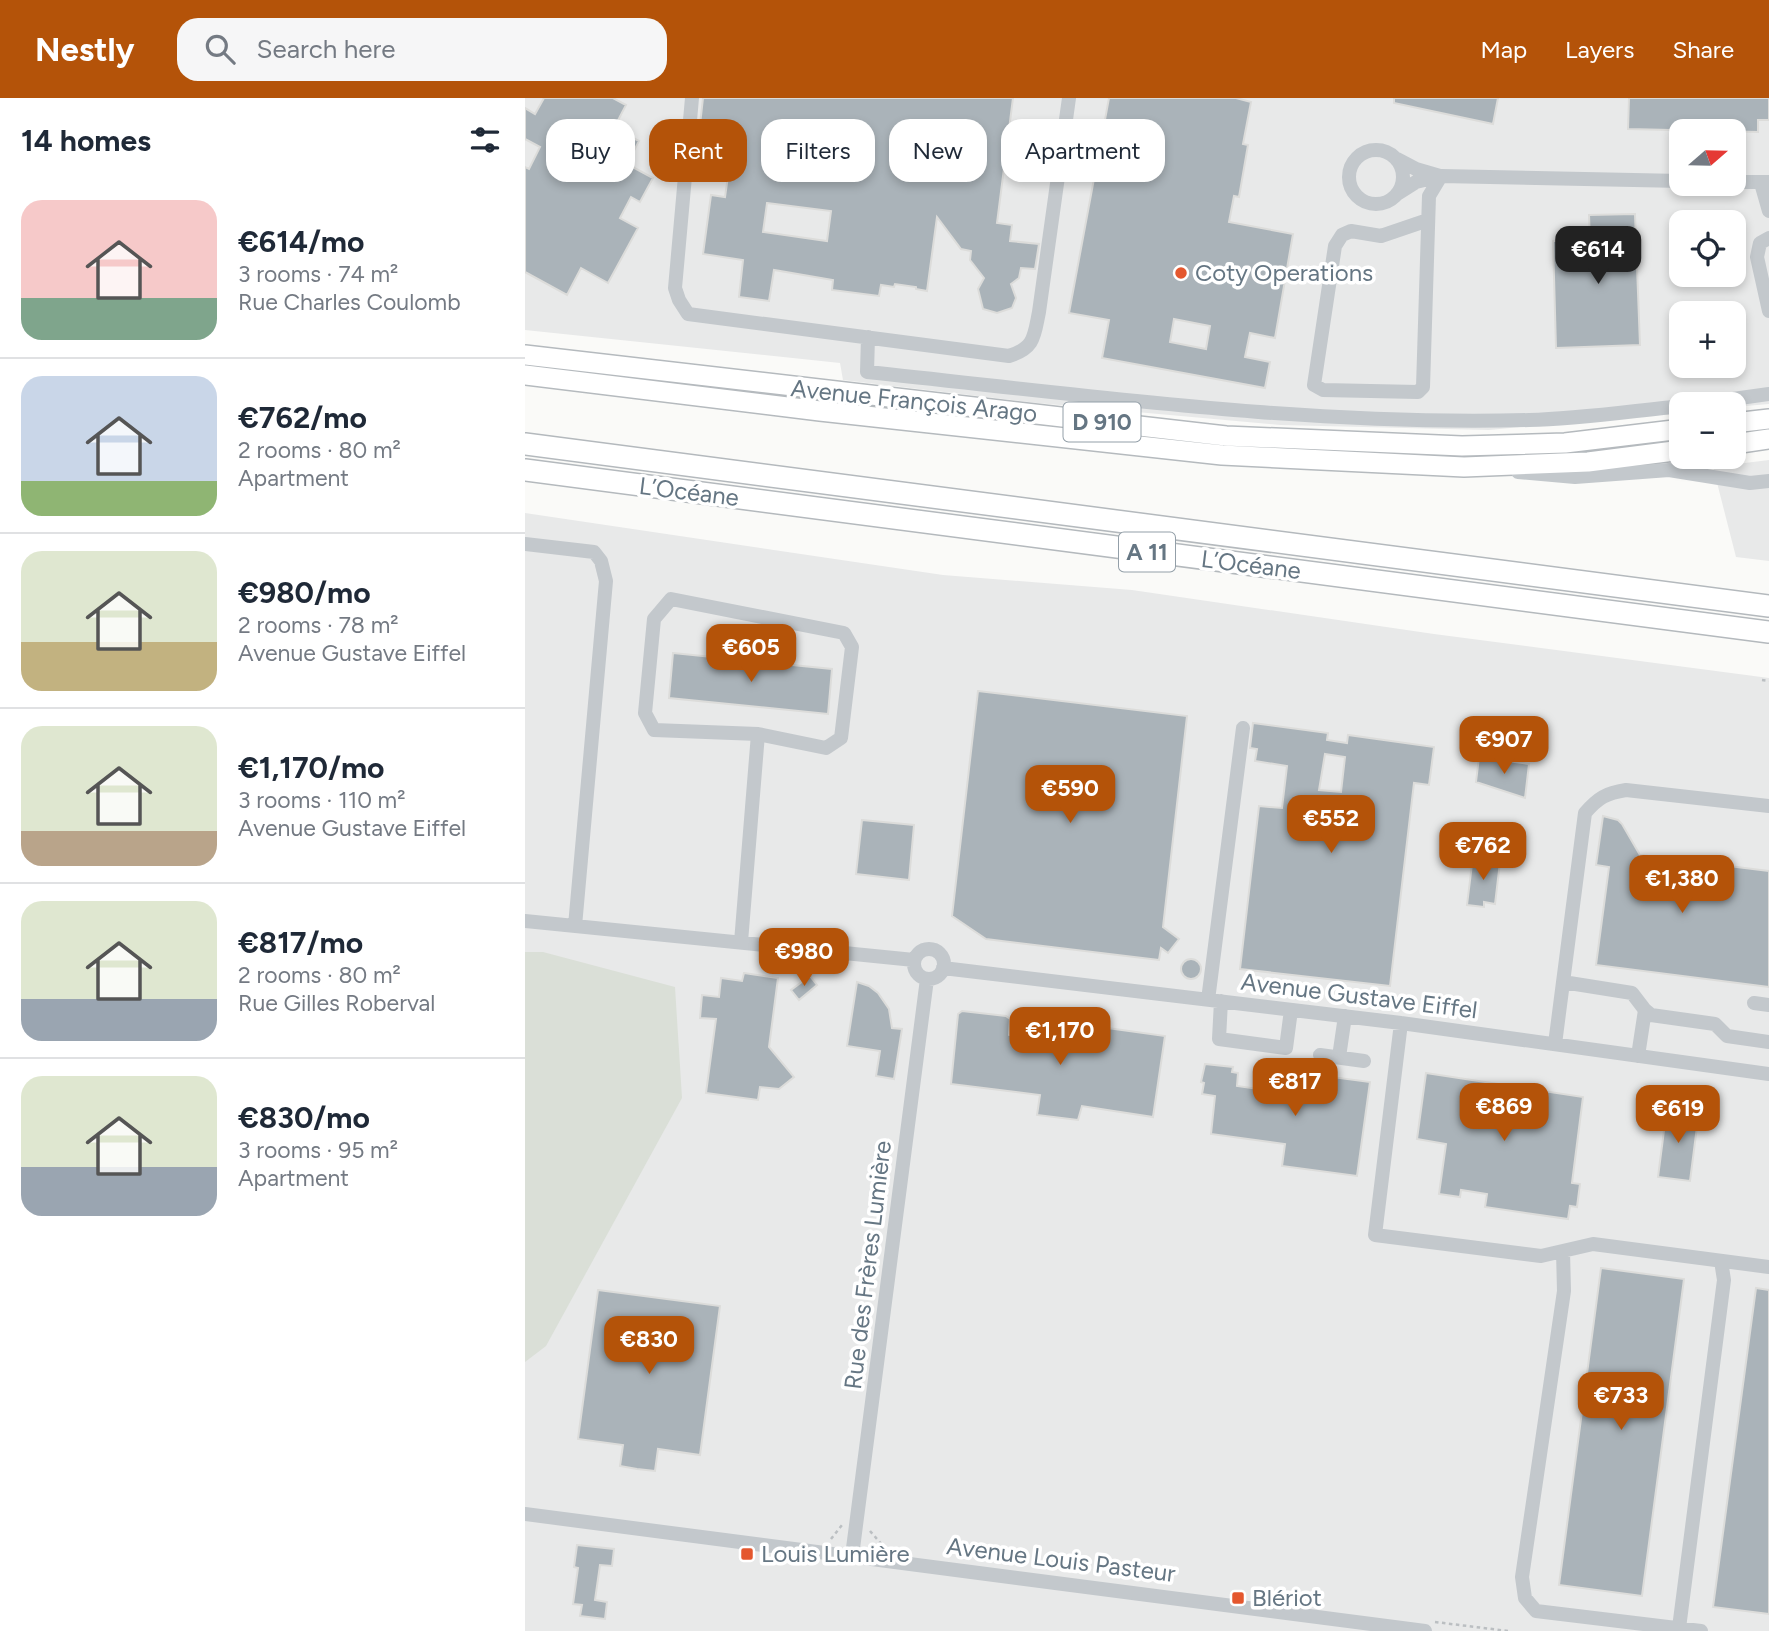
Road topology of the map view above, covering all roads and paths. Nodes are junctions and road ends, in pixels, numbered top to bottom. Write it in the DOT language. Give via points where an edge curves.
graph roads {
  1 [pos="692,98"];
  2 [pos="1069,98"];
  3 [pos="1397,159"];
  4 [pos="1441,176"];
  5 [pos="1669,181"];
  6 [pos="1747,182"];
  7 [pos="1765,182"];
  8 [pos="1397,194"];
  9 [pos="1769,211"];
  10 [pos="1428,220"];
  11 [pos="1769,237"];
  12 [pos="1769,311"];
  13 [pos="867,337"];
  14 [pos="525,355"];
  15 [pos="525,375"];
  16 [pos="1769,394"];
  17 [pos="1746,397"];
  18 [pos="1669,407"];
  19 [pos="1769,419"];
  20 [pos="1746,422"];
  21 [pos="1669,431"];
  22 [pos="1769,439"];
  23 [pos="1746,442"];
  24 [pos="525,444"];
  25 [pos="1669,452"];
  26 [pos="1464,467"];
  27 [pos="525,470"];
  28 [pos="1769,481"];
  29 [pos="525,544"];
  30 [pos="1769,606"];
  31 [pos="1769,632"];
  32 [pos="1762,680"];
  33 [pos="1769,681"];
  34 [pos="1243,728"];
  35 [pos="758,734"];
  36 [pos="1769,806"];
  37 [pos="525,921"];
  38 [pos="575,926"];
  39 [pos="741,942"];
  40 [pos="914,961"];
  41 [pos="943,968"];
  42 [pos="927,979"];
  43 [pos="1563,982"];
  44 [pos="1214,1001"];
  45 [pos="1754,1003"];
  46 [pos="1769,1006"];
  47 [pos="1291,1010"];
  48 [pos="1645,1010"];
  49 [pos="1345,1016"];
  50 [pos="1401,1023"];
  51 [pos="1769,1042"];
  52 [pos="1555,1044"];
  53 [pos="1320,1055"];
  54 [pos="1638,1056"];
  55 [pos="1339,1058"];
  56 [pos="1364,1061"];
  57 [pos="1769,1074"];
  58 [pos="1563,1251"];
  59 [pos="1721,1261"];
  60 [pos="1769,1267"];
  61 [pos="525,1514"];
  62 [pos="852,1556"];
  63 [pos="1319,1624"];
  64 [pos="1679,1628"];
  65 [pos="1425,1631"];
  66 [pos="1701,1631"];
  1 -- 13 [label="street" via="675,288 688,314"];
  2 -- 13 [label="street" via="1032,343 1023,352 1009,355"];
  3 -- 4 [label="street"];
  3 -- 8 [label="street" via="1403,179"];
  3 -- 8 [label="street" via="1370,150 1355,159 1349,174 1352,191 1362,201 1380,204"];
  4 -- 5 [label="street"];
  4 -- 8 [label="street" via="1416,182"];
  4 -- 10 [label="street" via="1429,196"];
  6 -- 7 [label="street"];
  7 -- 9 [label="street"];
  10 -- 10 [label="street" via="1381,236 1351,231 1342,235 1335,246 1314,385 1323,390 1418,393 1423,387"];
  11 -- 12 [label="street" via="1761,243 1757,257"];
  13 -- 18 [label="street" via="867,372 1259,412 1383,420 1531,420"];
  14 -- 21 [label="main road, Avenue François Arago / D 910" via="1226,436 1462,446 1565,443"];
  15 -- 26 [label="main road, Avenue François Arago / D 910" via="1222,455"];
  16 -- 17 [label="street"];
  19 -- 20 [label="main road"];
  22 -- 23 [label="main road"];
  24 -- 30 [label="highway, L’Océane / A 11"];
  25 -- 26 [label="main road, Avenue François Arago / D 910" via="1588,462"];
  26 -- 28 [label="street" via="1575,477 1669,470 1750,483"];
  27 -- 31 [label="highway, L’Océane / A 11"];
  29 -- 38 [label="street" via="594,552 607,582"];
  32 -- 33 [label="path"];
  34 -- 44 [label="street"];
  35 -- 35 [label="street" via="826,748 841,738 852,647 844,633 671,599 654,619 645,713 654,730"];
  35 -- 39 [label="street"];
  36 -- 43 [label="street" via="1626,790 1598,798 1585,813"];
  37 -- 38 [label="street"];
  38 -- 39 [label="street"];
  39 -- 40 [label="street"];
  40 -- 41 [label="street" via="924,950 932,949 943,959"];
  40 -- 42 [label="street" via="920,976"];
  41 -- 42 [label="street"];
  41 -- 44 [label="street, Avenue Gustave Eiffel"];
  42 -- 62 [label="street, Rue des Frères Lumière"];
  43 -- 48 [label="street" via="1632,993"];
  43 -- 52 [label="street"];
  44 -- 47 [label="street, Avenue Gustave Eiffel"];
  44 -- 47 [label="street" via="1219,1039 1286,1048"];
  45 -- 46 [label="street"];
  47 -- 49 [label="street, Avenue Gustave Eiffel"];
  48 -- 51 [label="street" via="1715,1024 1727,1036"];
  48 -- 54 [label="street"];
  49 -- 50 [label="street, Avenue Gustave Eiffel"];
  49 -- 55 [label="street"];
  50 -- 52 [label="street, Avenue Gustave Eiffel"];
  50 -- 58 [label="street" via="1375,1236 1541,1256"];
  52 -- 54 [label="street, Avenue Gustave Eiffel"];
  53 -- 55 [label="street"];
  54 -- 57 [label="street, Avenue Gustave Eiffel"];
  55 -- 56 [label="street"];
  58 -- 59 [label="street" via="1593,1244"];
  58 -- 64 [label="street" via="1564,1291 1522,1577 1525,1598 1536,1611"];
  59 -- 60 [label="street"];
  59 -- 64 [label="street" via="1724,1280"];
  61 -- 62 [label="street, Avenue Louis Pasteur"];
  62 -- 63 [label="street, Avenue Louis Pasteur"];
  63 -- 65 [label="street, Avenue Louis Pasteur"];
  64 -- 66 [label="street"];
}
